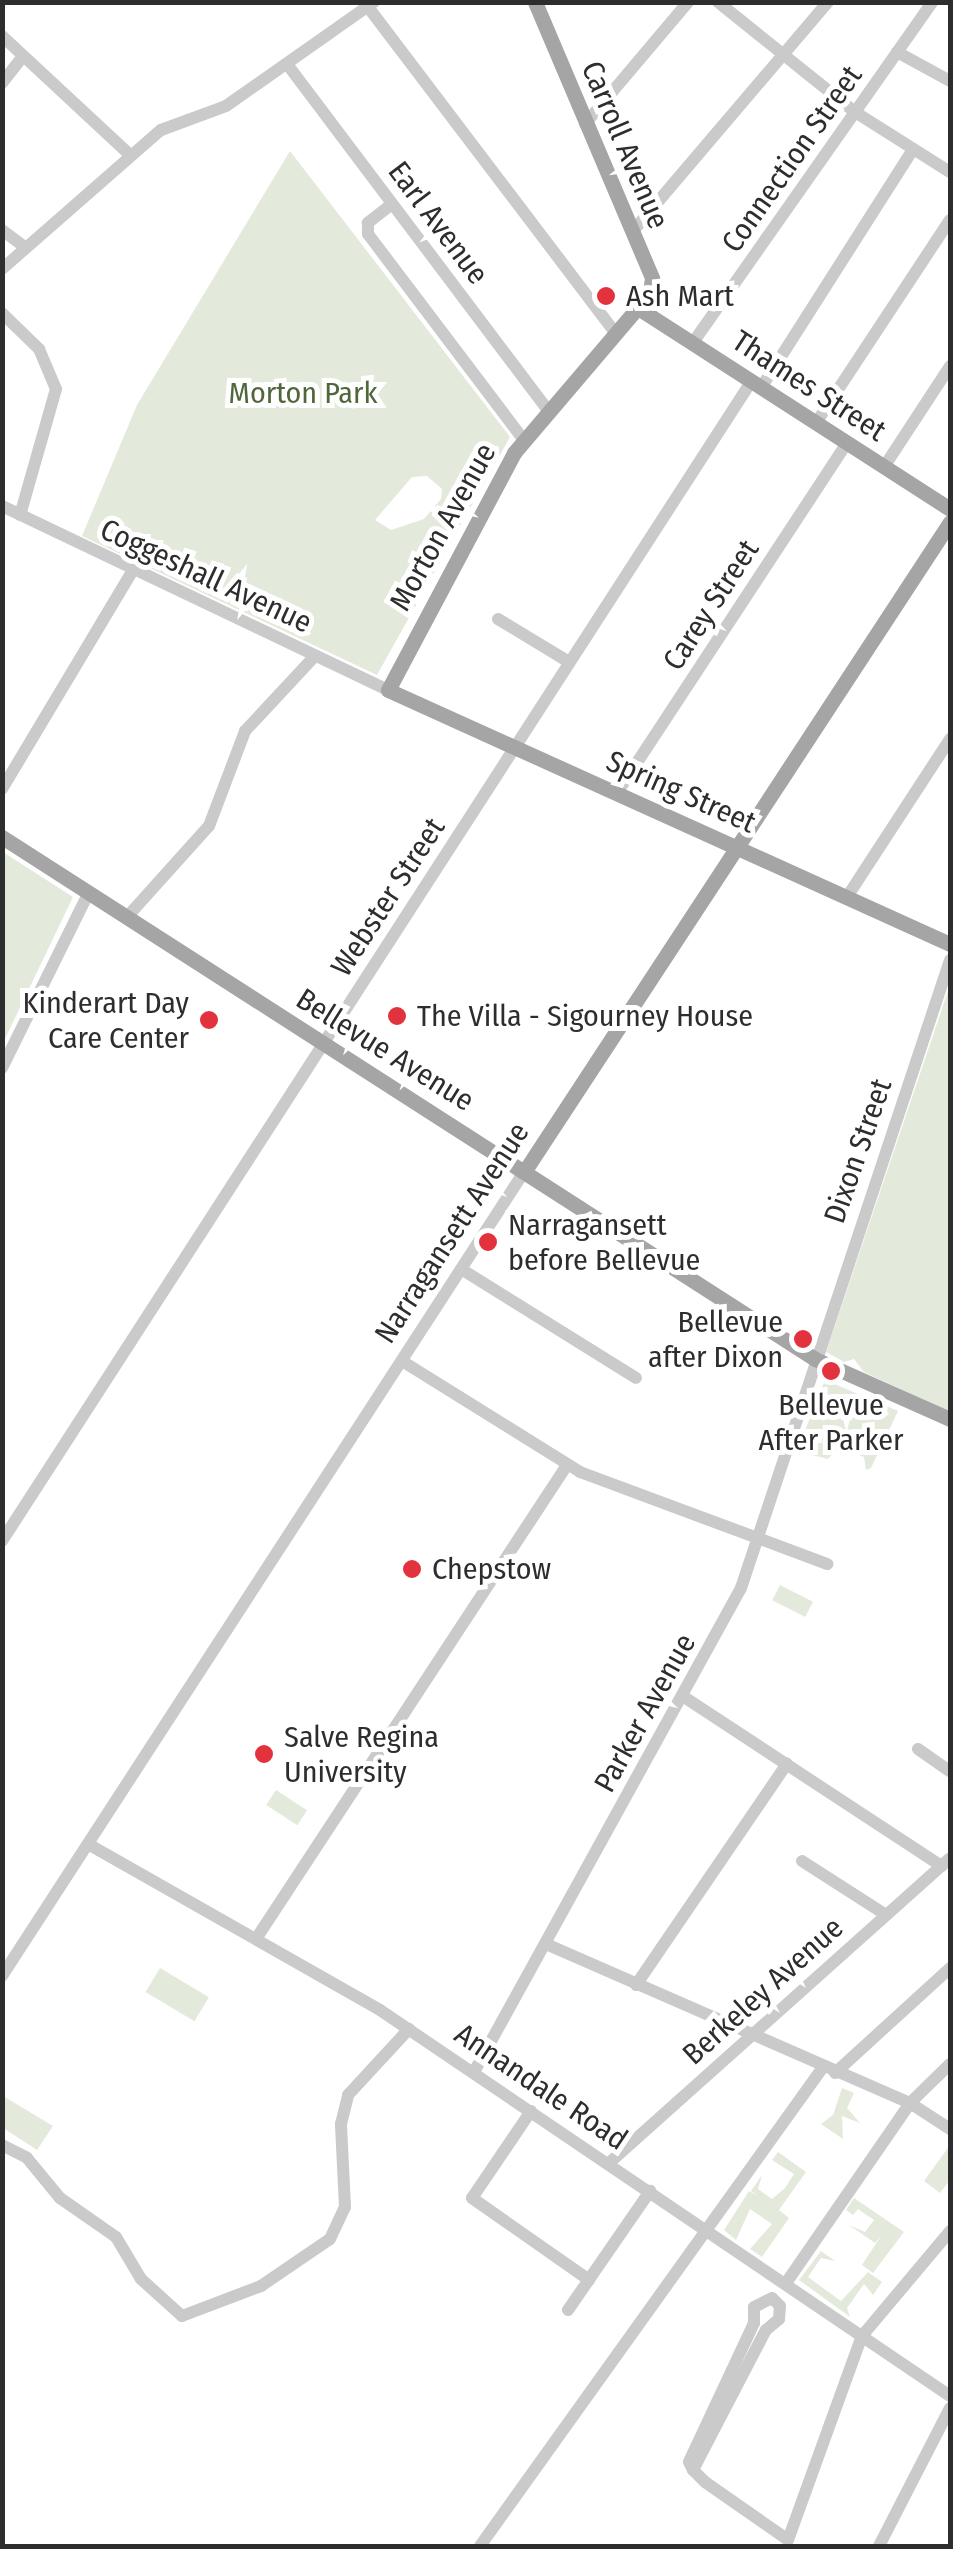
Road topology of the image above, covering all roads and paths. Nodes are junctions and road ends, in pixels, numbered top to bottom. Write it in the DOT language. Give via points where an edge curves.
graph roads {
  1 [pos="534,2"];
  2 [pos="688,2"];
  3 [pos="718,2"];
  4 [pos="828,2"];
  5 [pos="932,2"];
  6 [pos="371,5"];
  7 [pos="2,36"];
  8 [pos="897,52"];
  9 [pos="23,56"];
  10 [pos="782,56"];
  11 [pos="286,64"];
  12 [pos="950,81"];
  13 [pos="2,83"];
  14 [pos="855,112"];
  15 [pos="586,124"];
  16 [pos="913,149"];
  17 [pos="129,154"];
  18 [pos="950,172"];
  19 [pos="392,204"];
  20 [pos="950,220"];
  21 [pos="2,230"];
  22 [pos="633,231"];
  23 [pos="26,248"];
  24 [pos="2,268"];
  25 [pos="638,308"];
  26 [pos="2,313"];
  27 [pos="615,333"];
  28 [pos="692,344"];
  29 [pos="950,366"];
  30 [pos="756,384"];
  31 [pos="548,412"];
  32 [pos="816,423"];
  33 [pos="524,440"];
  34 [pos="847,443"];
  35 [pos="884,467"];
  36 [pos="2,506"];
  37 [pos="950,509"];
  38 [pos="20,516"];
  39 [pos="950,522"];
  40 [pos="132,570"];
  41 [pos="498,619"];
  42 [pos="315,656"];
  43 [pos="569,662"];
  44 [pos="388,690"];
  45 [pos="950,739"];
  46 [pos="514,747"];
  47 [pos="2,788"];
  48 [pos="618,794"];
  49 [pos="2,836"];
  50 [pos="735,846"];
  51 [pos="89,892"];
  52 [pos="847,897"];
  53 [pos="128,917"];
  54 [pos="950,944"];
  55 [pos="950,960"];
  56 [pos="324,1044"];
  57 [pos="2,1068"];
  58 [pos="524,1172"];
  59 [pos="461,1269"];
  60 [pos="815,1359"];
  61 [pos="402,1360"];
  62 [pos="636,1378"];
  63 [pos="950,1418"];
  64 [pos="567,1465"];
  65 [pos="758,1534"];
  66 [pos="2,1541"];
  67 [pos="827,1564"];
  68 [pos="684,1697"];
  69 [pos="918,1749"];
  70 [pos="787,1764"];
  71 [pos="950,1771"];
  72 [pos="88,1844"];
  73 [pos="802,1861"];
  74 [pos="946,1862"];
  75 [pos="886,1915"];
  76 [pos="256,1940"];
  77 [pos="546,1944"];
  78 [pos="950,1968"];
  79 [pos="2,1976"];
  80 [pos="636,1985"];
  81 [pos="409,2029"];
  82 [pos="749,2036"];
  83 [pos="950,2064"];
  84 [pos="829,2070"];
  85 [pos="474,2072"];
  86 [pos="910,2102"];
  87 [pos="530,2110"];
  88 [pos="950,2130"];
  89 [pos="2,2145"];
  90 [pos="609,2163"];
  91 [pos="650,2191"];
  92 [pos="950,2231"];
  93 [pos="710,2232"];
  94 [pos="590,2280"];
  95 [pos="786,2283"];
  96 [pos="568,2310"];
  97 [pos="862,2336"];
  98 [pos="950,2396"];
  99 [pos="950,2408"];
  100 [pos="693,2470"];
  101 [pos="480,2546"];
  102 [pos="879,2546"];
  1 -- 15 [label="main road, Carroll Avenue"];
  2 -- 15 [label="street"];
  3 -- 10 [label="street"];
  4 -- 10 [label="street"];
  5 -- 8 [label="street, Connection Street"];
  6 -- 11 [label="street"];
  6 -- 27 [label="street"];
  7 -- 9 [label="street"];
  8 -- 12 [label="street"];
  8 -- 14 [label="street, Connection Street"];
  9 -- 13 [label="street"];
  9 -- 17 [label="street"];
  10 -- 14 [label="street"];
  10 -- 22 [label="street"];
  11 -- 17 [label="street" via="226,106 161,130"];
  11 -- 19 [label="street, Earl Avenue"];
  14 -- 16 [label="street"];
  14 -- 28 [label="street, Connection Street"];
  15 -- 22 [label="main road, Carroll Avenue"];
  16 -- 18 [label="street"];
  16 -- 30 [label="street, Webster Street"];
  17 -- 23 [label="street"];
  19 -- 31 [label="street, Earl Avenue"];
  19 -- 33 [label="street" via="368,223 368,234"];
  20 -- 32 [label="street"];
  21 -- 23 [label="street"];
  22 -- 25 [label="main road, Carroll Avenue" via="652,278"];
  23 -- 24 [label="street"];
  25 -- 27 [label="main road, Morton Avenue"];
  25 -- 28 [label="main road, Thames Street"];
  26 -- 38 [label="street" via="31,338 56,389"];
  27 -- 31 [label="main road, Morton Avenue"];
  28 -- 30 [label="main road, Thames Street"];
  29 -- 35 [label="street"];
  30 -- 32 [label="main road, Thames Street"];
  30 -- 43 [label="street, Webster Street"];
  31 -- 33 [label="main road, Morton Avenue"];
  32 -- 34 [label="main road, Thames Street"];
  33 -- 44 [label="main road, Morton Avenue" via="478,511"];
  34 -- 35 [label="main road, Thames Street"];
  34 -- 48 [label="street, Carey Street"];
  35 -- 37 [label="main road, Thames Street"];
  36 -- 38 [label="street, Coggeshall Avenue"];
  38 -- 40 [label="street, Coggeshall Avenue"];
  39 -- 50 [label="main road, Narragansett Avenue"];
  40 -- 42 [label="street, Coggeshall Avenue"];
  40 -- 47 [label="street"];
  41 -- 43 [label="street"];
  42 -- 44 [label="street, Coggeshall Avenue"];
  42 -- 53 [label="street" via="245,731 209,826"];
  43 -- 46 [label="street, Webster Street"];
  44 -- 46 [label="main road, Spring Street"];
  45 -- 52 [label="street"];
  46 -- 48 [label="main road, Spring Street"];
  46 -- 56 [label="street, Webster Street"];
  48 -- 50 [label="main road, Spring Street"];
  49 -- 51 [label="main road, Bellevue Avenue"];
  50 -- 52 [label="main road, Spring Street"];
  50 -- 58 [label="main road, Narragansett Avenue"];
  51 -- 53 [label="main road, Bellevue Avenue"];
  51 -- 57 [label="street"];
  52 -- 54 [label="main road, Spring Street"];
  53 -- 56 [label="main road, Bellevue Avenue"];
  55 -- 60 [label="street, Dixon Street"];
  56 -- 58 [label="main road, Bellevue Avenue"];
  56 -- 66 [label="street, Webster Street"];
  58 -- 59 [label="street, Narragansett Avenue"];
  58 -- 60 [label="main road, Bellevue Avenue"];
  59 -- 61 [label="street, Narragansett Avenue"];
  59 -- 62 [label="street"];
  60 -- 63 [label="main road, Bellevue Avenue"];
  60 -- 65 [label="street, Parker Avenue"];
  61 -- 64 [label="street"];
  61 -- 72 [label="street, Narragansett Avenue"];
  64 -- 65 [label="street" via="625,1492"];
  64 -- 76 [label="street"];
  65 -- 67 [label="street"];
  65 -- 68 [label="street, Parker Avenue" via="741,1588"];
  68 -- 70 [label="street"];
  68 -- 77 [label="street, Parker Avenue"];
  69 -- 71 [label="street"];
  70 -- 74 [label="street"];
  70 -- 80 [label="street"];
  72 -- 76 [label="street, Annandale Road"];
  72 -- 79 [label="street, Narragansett Avenue"];
  73 -- 75 [label="street"];
  74 -- 75 [label="street, Berkeley Avenue"];
  75 -- 82 [label="street, Berkeley Avenue"];
  76 -- 81 [label="street, Annandale Road"];
  77 -- 80 [label="street"];
  77 -- 85 [label="street, Parker Avenue"];
  78 -- 84 [label="street"];
  80 -- 82 [label="street"];
  81 -- 85 [label="street, Annandale Road"];
  81 -- 89 [label="street" via="348,2095 342,2124 345,2207 330,2239 277,2278 182,2316 141,2279 120,2241 60,2198 23,2155"];
  82 -- 84 [label="street"];
  82 -- 90 [label="street, Berkeley Avenue"];
  83 -- 86 [label="street"];
  84 -- 86 [label="street"];
  84 -- 93 [label="street"];
  85 -- 87 [label="street, Annandale Road"];
  86 -- 88 [label="street"];
  86 -- 95 [label="street"];
  87 -- 90 [label="street, Annandale Road"];
  87 -- 94 [label="street" via="472,2198"];
  90 -- 91 [label="street, Annandale Road"];
  91 -- 93 [label="street, Annandale Road"];
  91 -- 94 [label="street"];
  92 -- 97 [label="street"];
  93 -- 95 [label="street, Annandale Road"];
  93 -- 101 [label="street" via="687,2252"];
  94 -- 96 [label="street"];
  95 -- 97 [label="street, Annandale Road"];
  97 -- 98 [label="street, Annandale Road"];
  97 -- 100 [label="street" via="788,2540"];
  99 -- 102 [label="street"];
  100 -- 100 [label="street" via="766,2330 779,2318 775,2300 763,2298 754,2307 754,2324 690,2452"];
}
